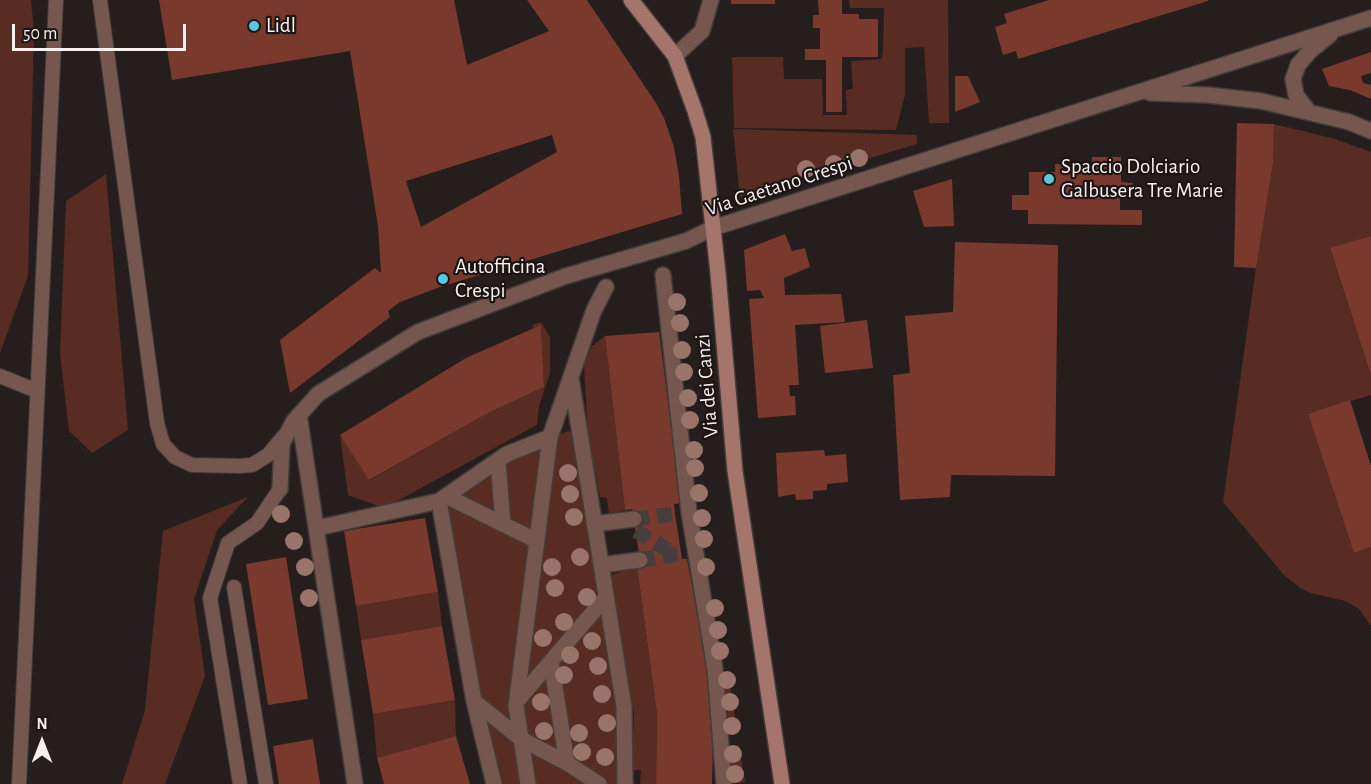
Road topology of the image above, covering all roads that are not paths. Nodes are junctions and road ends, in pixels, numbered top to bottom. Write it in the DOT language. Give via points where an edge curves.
graph roads {
  1 [pos="56,0"];
  2 [pos="100,0"];
  3 [pos="631,0"];
  4 [pos="711,0"];
  5 [pos="1371,18"];
  6 [pos="1338,28"];
  7 [pos="675,56"];
  8 [pos="1138,92"];
  9 [pos="1309,112"];
  10 [pos="1371,131"];
  11 [pos="713,228"];
  12 [pos="663,275"];
  13 [pos="606,287"];
  14 [pos="570,375"];
  15 [pos="0,376"];
  16 [pos="37,390"];
  17 [pos="299,415"];
  18 [pos="284,436"];
  19 [pos="550,437"];
  20 [pos="498,461"];
  21 [pos="280,489"];
  22 [pos="442,498"];
  23 [pos="503,524"];
  24 [pos="594,524"];
  25 [pos="629,524"];
  26 [pos="326,526"];
  27 [pos="537,541"];
  28 [pos="640,560"];
  29 [pos="601,565"];
  30 [pos="234,587"];
  31 [pos="606,597"];
  32 [pos="551,662"];
  33 [pos="474,701"];
  34 [pos="517,701"];
  35 [pos="521,740"];
  36 [pos="567,763"];
  37 [pos="19,784"];
  38 [pos="240,784"];
  39 [pos="266,784"];
  40 [pos="355,784"];
  41 [pos="494,784"];
  42 [pos="528,784"];
  43 [pos="599,784"];
  44 [pos="625,784"];
  45 [pos="724,784"];
  46 [pos="782,784"];
  1 -- 16 [label="lane"];
  2 -- 18 [label="lane" via="163,444 175,457 192,465 238,466 252,465 268,455"];
  3 -- 7 [label="street, Via dei Canzi"];
  4 -- 7 [label="street" via="702,32"];
  5 -- 6 [label="street, Via Gaetano Crespi"];
  6 -- 8 [label="street, Via Gaetano Crespi"];
  6 -- 9 [label="street" via="1310,51 1293,79 1296,95"];
  7 -- 11 [label="street, Via dei Canzi" via="703,137"];
  8 -- 9 [label="street" via="1261,101"];
  8 -- 11 [label="street, Via Gaetano Crespi"];
  9 -- 10 [label="street"];
  11 -- 17 [label="street, Via Gaetano Crespi" via="686,241 566,276 418,332 318,394"];
  11 -- 46 [label="street, Via dei Canzi" via="735,471"];
  12 -- 45 [label="street" via="682,513 715,669"];
  13 -- 14 [label="street"];
  14 -- 19 [label="street"];
  14 -- 24 [label="street"];
  15 -- 16 [label="lane"];
  16 -- 37 [label="lane"];
  17 -- 18 [label="street, Via Gaetano Crespi"];
  17 -- 40 [label="street"];
  18 -- 21 [label="street, Via Gaetano Crespi"];
  19 -- 20 [label="street"];
  19 -- 27 [label="street"];
  20 -- 22 [label="street"];
  20 -- 23 [label="street"];
  21 -- 38 [label="lane" via="256,523 228,543 210,598"];
  22 -- 23 [label="street"];
  22 -- 26 [label="street"];
  22 -- 33 [label="street"];
  23 -- 27 [label="street"];
  24 -- 25 [label="street"];
  24 -- 29 [label="street"];
  27 -- 34 [label="street"];
  28 -- 29 [label="street"];
  29 -- 31 [label="street"];
  30 -- 39 [label="lane"];
  31 -- 32 [label="street"];
  31 -- 44 [label="street" via="624,707"];
  32 -- 34 [label="street"];
  32 -- 36 [label="street"];
  33 -- 35 [label="street"];
  33 -- 41 [label="street"];
  34 -- 35 [label="street"];
  35 -- 36 [label="street"];
  35 -- 42 [label="street"];
  36 -- 43 [label="street"];
}
